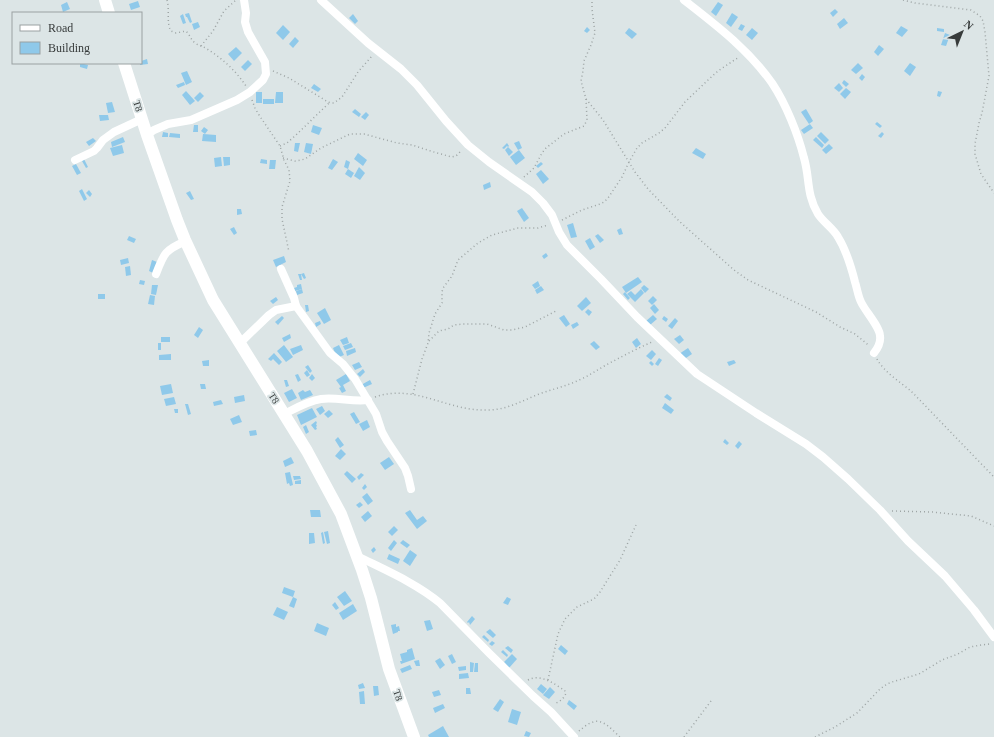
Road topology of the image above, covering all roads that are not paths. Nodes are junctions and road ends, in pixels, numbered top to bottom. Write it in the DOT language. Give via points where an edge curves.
graph roads {
  1 [pos="105,0"];
  2 [pos="244,0"];
  3 [pos="321,0"];
  4 [pos="684,0"];
  5 [pos="109,12"];
  6 [pos="124,64"];
  7 [pos="142,119"];
  8 [pos="147,135"];
  9 [pos="75,160"];
  10 [pos="186,241"];
  11 [pos="281,269"];
  12 [pos="156,274"];
  13 [pos="296,306"];
  14 [pos="240,343"];
  15 [pos="874,353"];
  16 [pos="368,400"];
  17 [pos="284,414"];
  18 [pos="411,489"];
  19 [pos="357,556"];
  20 [pos="994,637"];
  21 [pos="573,736"];
  22 [pos="414,737"];
  1 -- 5 [label="street"];
  2 -- 8 [label="street" via="248,32 265,62 266,74 263,80 237,100 185,122 168,124"];
  3 -- 20 [label="street" via="401,69 468,145 532,192 552,215 567,244 637,317 697,374 806,444 848,479 945,576"];
  4 -- 15 [label="street" via="732,38 761,68 773,85 791,119 804,159 810,196 818,214 837,235 846,252 861,302 880,335 879,346"];
  6 -- 7 [label="street, T8"];
  7 -- 8 [label="street, T8"];
  7 -- 9 [label="street" via="114,132 94,151"];
  8 -- 10 [label="street, T8"];
  10 -- 12 [label="street" via="173,247 163,256"];
  10 -- 14 [label="street, T8" via="213,300"];
  11 -- 13 [label="street"];
  13 -- 14 [label="street" via="276,310"];
  13 -- 16 [label="street" via="330,353 350,372"];
  14 -- 17 [label="street, T8"];
  16 -- 17 [label="street" via="322,399"];
  16 -- 18 [label="street" via="382,432 408,476"];
  17 -- 19 [label="street, T8" via="319,471 341,514"];
  19 -- 21 [label="street" via="430,594 549,709"];
  19 -- 22 [label="street, T8" via="371,598 389,669"];
}
